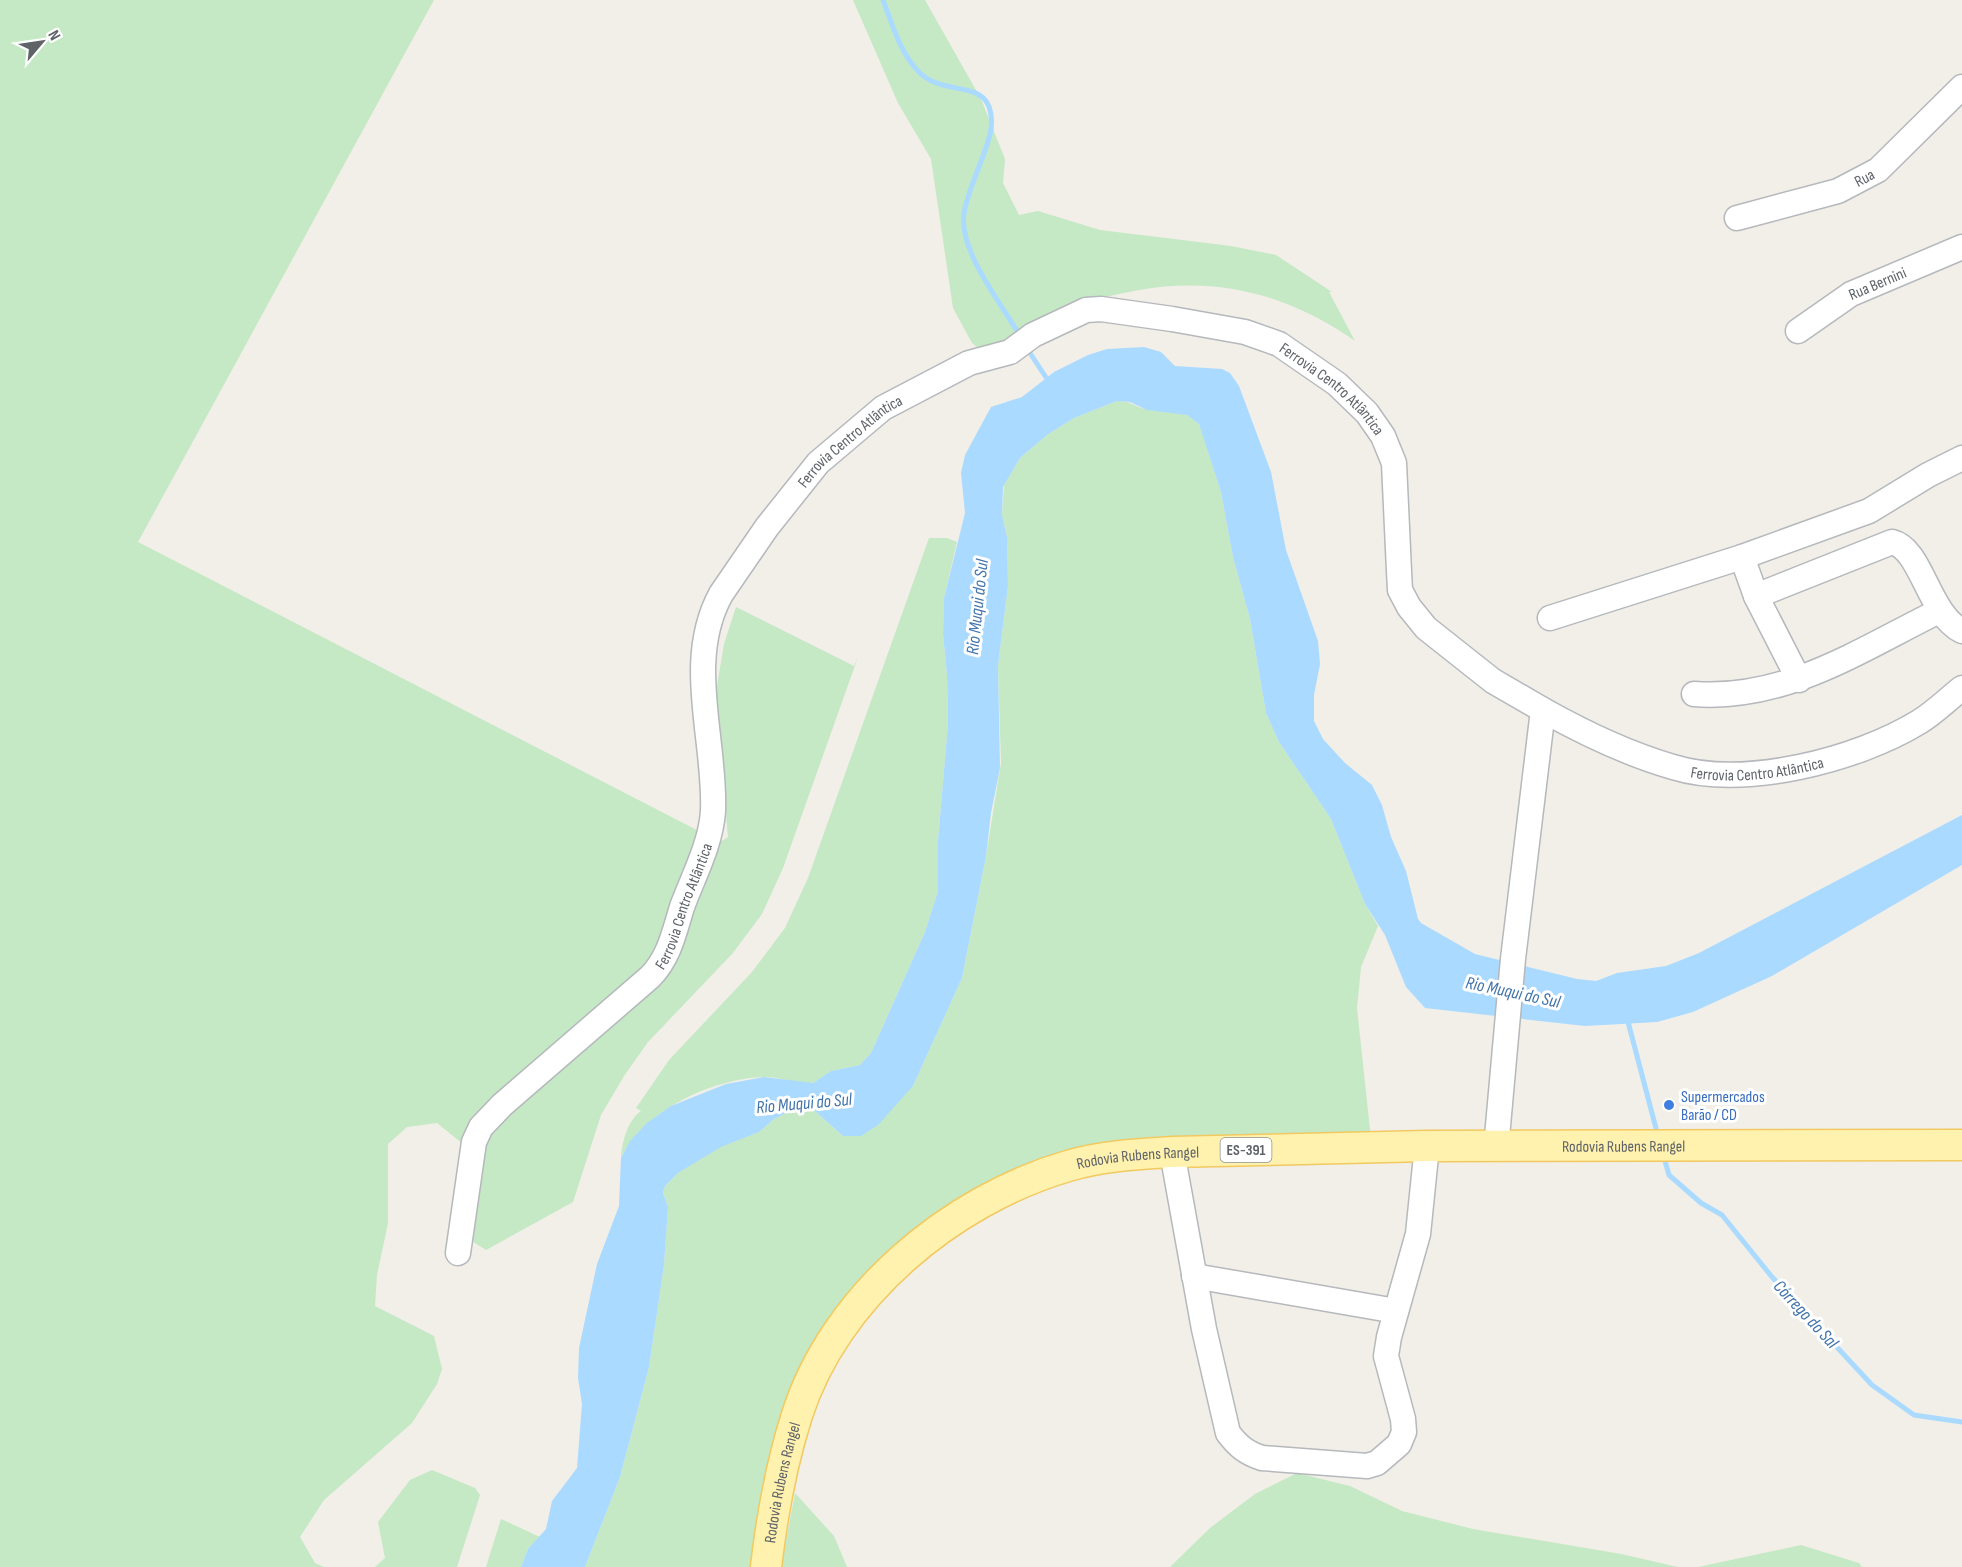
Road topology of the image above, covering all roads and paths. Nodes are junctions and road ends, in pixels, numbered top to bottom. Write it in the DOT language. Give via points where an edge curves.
graph roads {
  1 [pos="1962,87"];
  2 [pos="1737,218"];
  3 [pos="1962,247"];
  4 [pos="1798,331"];
  5 [pos="1962,458"];
  6 [pos="1742,557"];
  7 [pos="1756,596"];
  8 [pos="1939,611"];
  9 [pos="1550,618"];
  10 [pos="1962,631"];
  11 [pos="1799,680"];
  12 [pos="1962,688"];
  13 [pos="1694,694"];
  14 [pos="1543,710"];
  15 [pos="1962,1145"];
  16 [pos="1427,1146"];
  17 [pos="1496,1148"];
  18 [pos="1172,1152"];
  19 [pos="458,1253"];
  20 [pos="1194,1276"];
  21 [pos="1396,1311"];
  22 [pos="766,1567"];
  1 -- 2 [label="street, Rua" via="1878,170 1838,191"];
  3 -- 4 [label="street, Rua Bernini" via="1851,294"];
  5 -- 6 [label="street" via="1869,511"];
  6 -- 7 [label="street"];
  6 -- 9 [label="street"];
  7 -- 8 [label="street" via="1892,542 1902,544 1910,554"];
  7 -- 11 [label="street"];
  8 -- 10 [label="street"];
  8 -- 11 [label="street"];
  11 -- 13 [label="street" via="1748,693"];
  12 -- 14 [label="street, Ferrovia Centro Atlântica" via="1921,721 1889,739 1783,770 1733,777 1674,768 1585,734"];
  14 -- 17 [label="street" via="1512,959"];
  14 -- 19 [label="street, Ferrovia Centro Atlântica" via="1493,681 1426,628 1409,607 1400,581 1394,463 1383,436 1367,413 1337,384 1279,344 1245,332 1092,309 1033,335 1010,352 969,363 883,408 828,453 767,527 721,594 702,672 712,770 711,827 667,953 650,977 481,1127 474,1142"];
  15 -- 17 [label="main road, Rodovia Rubens Rangel / ES-391"];
  16 -- 17 [label="main road, Rodovia Rubens Rangel / ES-391"];
  16 -- 18 [label="main road, Rodovia Rubens Rangel / ES-391"];
  16 -- 21 [label="street" via="1418,1234"];
  18 -- 20 [label="street"];
  18 -- 22 [label="main road, Rodovia Rubens Rangel / ES-391" via="1070,1165 1022,1182 944,1225 890,1269 859,1304 822,1359 797,1414 774,1500"];
  20 -- 21 [label="street"];
  20 -- 21 [label="street" via="1228,1433 1238,1446 1262,1458 1367,1466 1377,1463 1399,1444 1404,1432 1403,1419 1386,1356"];
}
